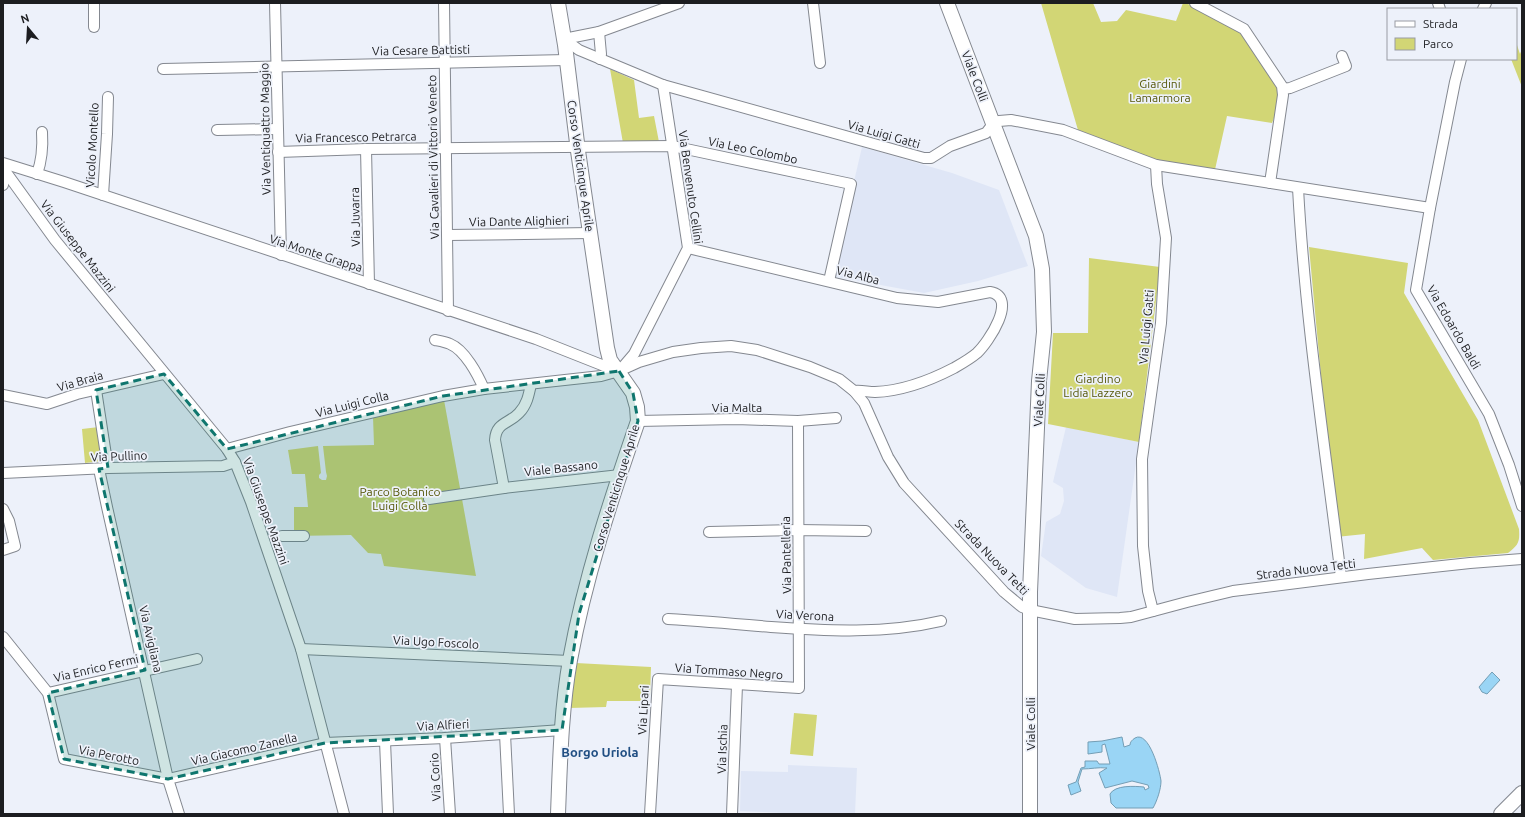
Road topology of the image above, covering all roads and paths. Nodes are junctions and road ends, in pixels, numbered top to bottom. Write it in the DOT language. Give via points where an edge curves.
graph roads {
  1 [pos="94,3"];
  2 [pos="275,3"];
  3 [pos="444,3"];
  4 [pos="558,3"];
  5 [pos="813,3"];
  6 [pos="947,3"];
  7 [pos="1195,3"];
  8 [pos="676,4"];
  9 [pos="94,27"];
  10 [pos="599,32"];
  11 [pos="564,39"];
  12 [pos="1342,56"];
  13 [pos="567,60"];
  14 [pos="602,60"];
  15 [pos="1461,60"];
  16 [pos="444,62"];
  17 [pos="820,63"];
  18 [pos="276,67"];
  19 [pos="163,69"];
  20 [pos="663,85"];
  21 [pos="1283,89"];
  22 [pos="108,97"];
  23 [pos="993,124"];
  24 [pos="277,129"];
  25 [pos="217,130"];
  26 [pos="42,132"];
  27 [pos="578,146"];
  28 [pos="672,146"];
  29 [pos="366,149"];
  30 [pos="447,149"];
  31 [pos="278,152"];
  32 [pos="1156,164"];
  33 [pos="4,167"];
  34 [pos="37,174"];
  35 [pos="1270,183"];
  36 [pos="3,185"];
  37 [pos="1298,188"];
  38 [pos="103,195"];
  39 [pos="1430,208"];
  40 [pos="590,233"];
  41 [pos="448,235"];
  42 [pos="688,248"];
  43 [pos="281,255"];
  44 [pos="828,281"];
  45 [pos="369,284"];
  46 [pos="448,311"];
  47 [pos="435,340"];
  48 [pos="619,371"];
  49 [pos="164,374"];
  50 [pos="531,384"];
  51 [pos="484,389"];
  52 [pos="96,390"];
  53 [pos="854,391"];
  54 [pos="3,395"];
  55 [pos="836,418"];
  56 [pos="638,421"];
  57 [pos="798,421"];
  58 [pos="227,449"];
  59 [pos="235,462"];
  60 [pos="103,469"];
  61 [pos="3,473"];
  62 [pos="620,474"];
  63 [pos="504,488"];
  64 [pos="429,499"];
  65 [pos="1522,506"];
  66 [pos="3,509"];
  67 [pos="798,530"];
  68 [pos="866,531"];
  69 [pos="709,532"];
  70 [pos="282,536"];
  71 [pos="304,536"];
  72 [pos="3,550"];
  73 [pos="1522,559"];
  74 [pos="1341,577"];
  75 [pos="1030,610"];
  76 [pos="1153,611"];
  77 [pos="668,619"];
  78 [pos="941,621"];
  79 [pos="800,629"];
  80 [pos="3,637"];
  81 [pos="301,649"];
  82 [pos="197,659"];
  83 [pos="570,661"];
  84 [pos="144,670"];
  85 [pos="658,679"];
  86 [pos="737,685"];
  87 [pos="799,688"];
  88 [pos="48,693"];
  89 [pos="562,730"];
  90 [pos="505,734"];
  91 [pos="445,738"];
  92 [pos="385,741"];
  93 [pos="325,743"];
  94 [pos="168,779"];
  95 [pos="1522,793"];
  96 [pos="179,814"];
  97 [pos="344,814"];
  98 [pos="388,814"];
  99 [pos="450,814"];
  100 [pos="508,814"];
  101 [pos="558,814"];
  102 [pos="650,814"];
  103 [pos="732,814"];
  104 [pos="1030,814"];
  105 [pos="1501,814"];
  1 -- 9 [label="street"];
  2 -- 18 [label="street, Via Ventiquattro Maggio"];
  3 -- 16 [label="street, Via Cavalieri di Vittorio Veneto"];
  4 -- 11 [label="street, Corso Venticinque Aprile"];
  5 -- 17 [label="street"];
  6 -- 23 [label="street, Viale Colli"];
  7 -- 21 [label="street" via="1244,29"];
  8 -- 10 [label="street"];
  10 -- 11 [label="street"];
  10 -- 14 [label="street"];
  11 -- 13 [label="street, Corso Venticinque Aprile"];
  11 -- 14 [label="street, Via Luigi Gatti" via="579,50"];
  12 -- 21 [label="street" via="1346,66"];
  13 -- 16 [label="street, Via Cesare Battisti"];
  13 -- 27 [label="street, Corso Venticinque Aprile"];
  14 -- 20 [label="street, Via Luigi Gatti"];
  15 -- 39 [label="street, Via Edoardo Baldi"];
  16 -- 18 [label="street, Via Cesare Battisti"];
  16 -- 30 [label="street, Via Cavalieri di Vittorio Veneto"];
  18 -- 19 [label="street, Via Cesare Battisti"];
  18 -- 24 [label="street, Via Ventiquattro Maggio"];
  20 -- 23 [label="street, Via Luigi Gatti" via="924,158 931,158 950,146 986,133"];
  20 -- 28 [label="street, Via Benvenuto Cellini"];
  21 -- 35 [label="street"];
  22 -- 38 [label="street, Vicolo Montello"];
  23 -- 32 [label="street, Via Luigi Gatti" via="1011,120 1063,130"];
  23 -- 75 [label="street, Viale Colli" via="1036,236 1042,269 1044,332 1039,381"];
  24 -- 25 [label="street"];
  24 -- 31 [label="street, Via Ventiquattro Maggio"];
  26 -- 34 [label="street" via="43,149"];
  27 -- 28 [label="street, Via Leo Colombo"];
  27 -- 30 [label="street, Via Francesco Petrarca"];
  27 -- 40 [label="street, Corso Venticinque Aprile"];
  28 -- 42 [label="street, Via Benvenuto Cellini"];
  28 -- 44 [label="street, Via Leo Colombo" via="851,184"];
  29 -- 30 [label="street, Via Francesco Petrarca"];
  29 -- 31 [label="street, Via Francesco Petrarca"];
  29 -- 45 [label="street, Via Juvarra"];
  30 -- 41 [label="street, Via Cavalieri di Vittorio Veneto"];
  31 -- 43 [label="street, Via Ventiquattro Maggio"];
  32 -- 35 [label="street, Via Luigi Gatti"];
  32 -- 76 [label="street, Via Luigi Gatti" via="1166,238 1161,323 1142,459 1142,546"];
  33 -- 34 [label="street, Via Monte Grappa"];
  33 -- 36 [label="street"];
  33 -- 49 [label="street, Via Giuseppe Mazzini" via="55,240"];
  34 -- 38 [label="street, Via Monte Grappa"];
  35 -- 37 [label="street, Via Luigi Gatti"];
  37 -- 39 [label="street, Via Luigi Gatti"];
  37 -- 74 [label="street" via="1306,289"];
  38 -- 43 [label="street, Via Monte Grappa"];
  39 -- 65 [label="street, Via Edoardo Baldi" via="1416,290 1489,414"];
  40 -- 41 [label="street, Via Dante Alighieri"];
  40 -- 48 [label="street, Corso Venticinque Aprile" via="607,348 610,360"];
  41 -- 46 [label="street, Via Cavalieri di Vittorio Veneto"];
  42 -- 44 [label="street, Via Alba"];
  42 -- 48 [label="street, Via Benvenuto Cellini" via="634,354"];
  43 -- 45 [label="street, Via Monte Grappa"];
  44 -- 53 [label="street, Via Alba" via="897,298 938,302 990,292 995,293 1002,301 1000,318 985,344 977,353 955,368 908,388 874,392"];
  45 -- 46 [label="street, Via Monte Grappa"];
  46 -- 48 [label="street, Via Monte Grappa" via="536,339"];
  47 -- 51 [label="street" via="457,348"];
  48 -- 50 [label="street, Via Luigi Colla" via="601,376"];
  48 -- 53 [label="street, Strada Nuova Tetti" via="673,352 732,346 757,350 810,367 839,379"];
  48 -- 56 [label="street, Corso Venticinque Aprile" via="633,393"];
  49 -- 52 [label="street, Via Braia"];
  49 -- 58 [label="street, Via Giuseppe Mazzini"];
  50 -- 51 [label="street, Via Luigi Colla"];
  50 -- 63 [label="street" via="529,396 519,413 502,425 496,433"];
  51 -- 58 [label="street, Via Luigi Colla" via="424,400"];
  52 -- 54 [label="street, Via Braia" via="47,404"];
  52 -- 60 [label="street, Via Avigliana"];
  53 -- 75 [label="street, Strada Nuova Tetti" via="864,403 888,457 904,483 1004,592 1022,607"];
  55 -- 57 [label="street, Via Malta"];
  56 -- 57 [label="street, Via Malta"];
  56 -- 62 [label="street, Corso Venticinque Aprile"];
  57 -- 67 [label="street, Via Pantelleria"];
  58 -- 59 [label="street, Via Giuseppe Mazzini"];
  59 -- 60 [label="street, Via Pullino" via="222,466"];
  59 -- 81 [label="street, Via Giuseppe Mazzini" via="264,536"];
  60 -- 61 [label="street, Via Pullino"];
  60 -- 84 [label="street, Via Avigliana" via="107,507"];
  62 -- 63 [label="street, Viale Bassano"];
  62 -- 83 [label="street, Corso Venticinque Aprile" via="591,568"];
  63 -- 64 [label="street, Viale Bassano"];
  66 -- 72 [label="street" via="9,521 15,546"];
  67 -- 68 [label="street"];
  67 -- 69 [label="street"];
  67 -- 79 [label="street, Via Pantelleria"];
  70 -- 71 [label="street"];
  73 -- 74 [label="street, Strada Nuova Tetti"];
  74 -- 76 [label="street, Strada Nuova Tetti" via="1233,591"];
  75 -- 76 [label="street, Strada Nuova Tetti" via="1091,619 1132,617"];
  75 -- 104 [label="street, Viale Colli"];
  77 -- 79 [label="street, Via Verona"];
  78 -- 79 [label="street, Via Verona" via="863,631"];
  79 -- 87 [label="street, Via Pantelleria"];
  80 -- 88 [label="street, Via Perotto"];
  81 -- 83 [label="street, Via Ugo Foscolo"];
  81 -- 93 [label="street, Via Giuseppe Mazzini"];
  82 -- 84 [label="street, Via Enrico Fermi"];
  83 -- 89 [label="street, Corso Venticinque Aprile"];
  84 -- 88 [label="street, Via Enrico Fermi"];
  84 -- 94 [label="street, Via Avigliana"];
  85 -- 86 [label="street, Via Tommaso Negro"];
  85 -- 102 [label="street, Via Lipari"];
  86 -- 87 [label="street, Via Tommaso Negro"];
  86 -- 103 [label="street, Via Ischia"];
  88 -- 94 [label="street, Via Perotto" via="64,759"];
  89 -- 90 [label="street, Via Alfieri"];
  89 -- 101 [label="street, Corso Venticinque Aprile"];
  90 -- 91 [label="street, Via Alfieri"];
  90 -- 100 [label="street"];
  91 -- 92 [label="street, Via Alfieri"];
  91 -- 99 [label="street, Via Corio"];
  92 -- 93 [label="street, Via Alfieri"];
  92 -- 98 [label="street"];
  93 -- 94 [label="street, Via Giacomo Zanella"];
  93 -- 97 [label="street, Via Giuseppe Mazzini"];
  94 -- 96 [label="street, Via Avigliana"];
  95 -- 105 [label="street"];
}
